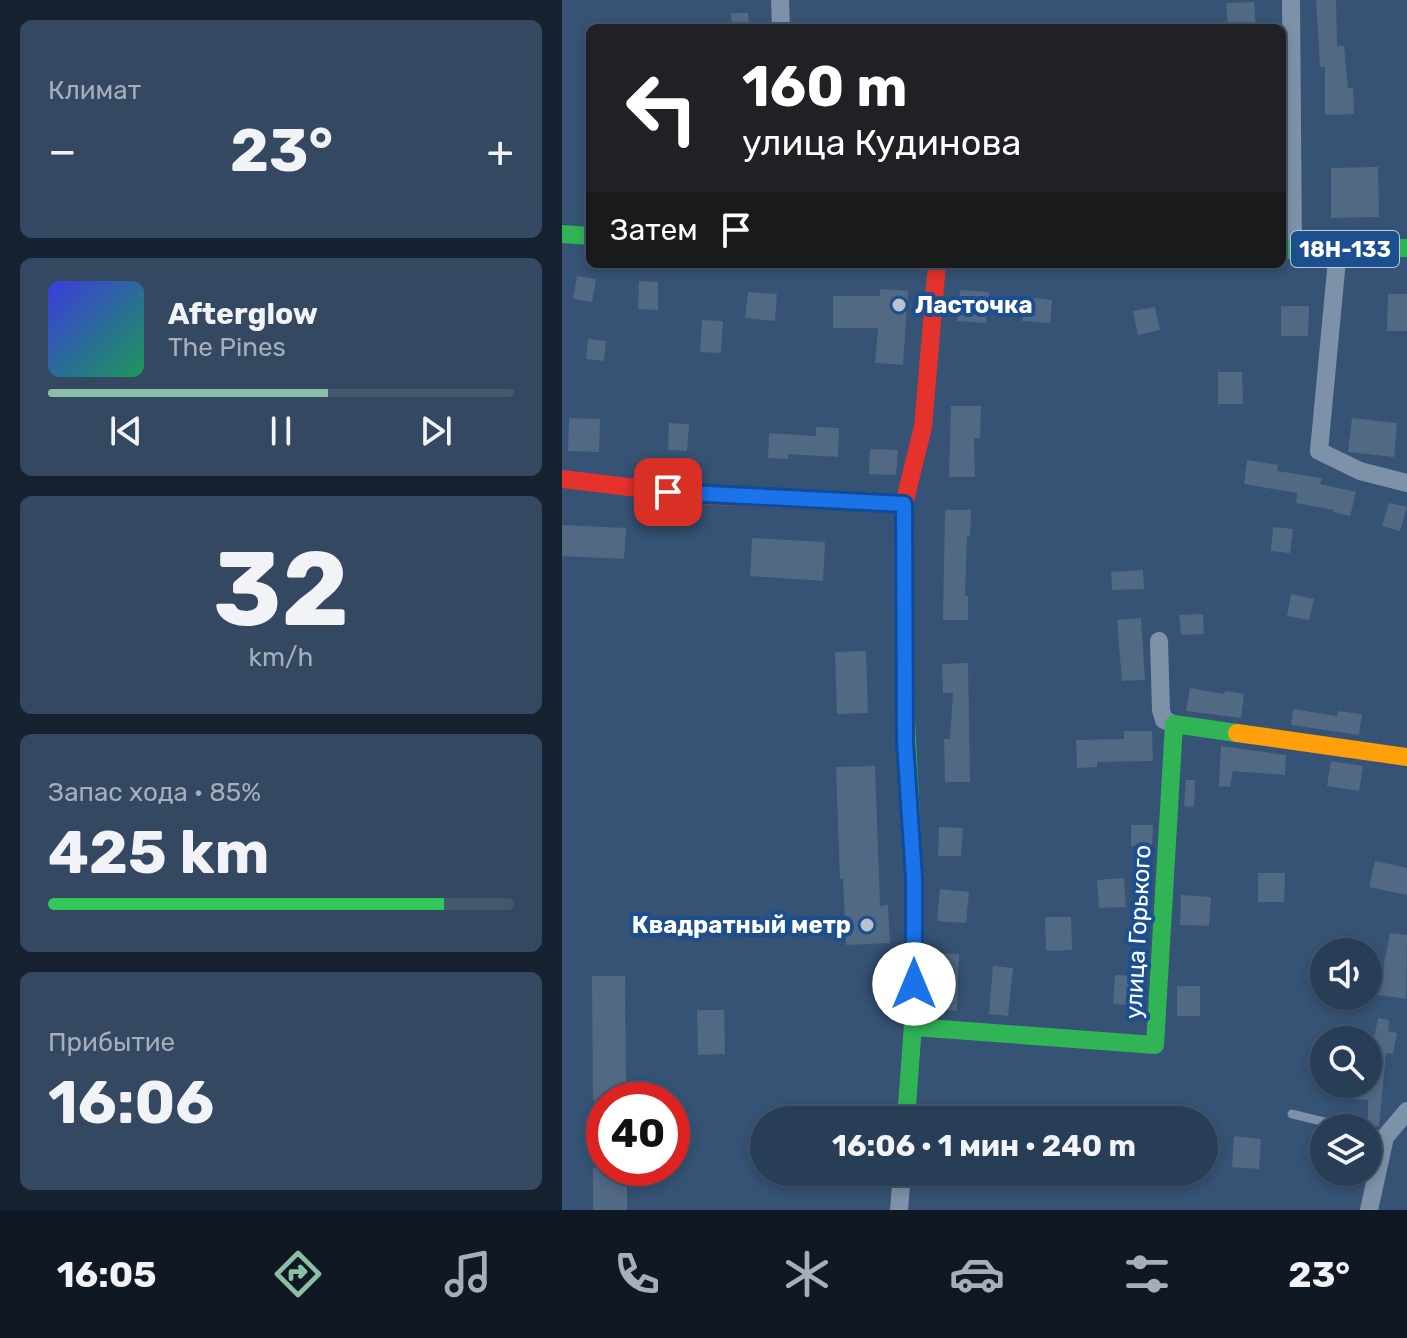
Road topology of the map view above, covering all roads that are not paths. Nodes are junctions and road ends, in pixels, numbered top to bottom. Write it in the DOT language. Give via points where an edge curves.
graph roads {
  1 [pos="780,0"];
  2 [pos="1291,0"];
  3 [pos="781,24"];
  4 [pos="562,234"];
  5 [pos="586,236"];
  6 [pos="1407,248"];
  7 [pos="1338,249"];
  8 [pos="1288,250"];
  9 [pos="937,268"];
  10 [pos="562,479"];
  11 [pos="1407,483"];
  12 [pos="904,504"];
  13 [pos="1159,641"];
  14 [pos="1174,724"];
  15 [pos="1407,757"];
  16 [pos="914,1027"];
  17 [pos="907,1106"];
  18 [pos="1407,1111"];
  19 [pos="1292,1114"];
  20 [pos="1310,1118"];
  21 [pos="1382,1130"];
  22 [pos="901,1186"];
  23 [pos="1371,1186"];
  24 [pos="899,1210"];
  25 [pos="1369,1210"];
  1 -- 3 [label="street"];
  2 -- 8 [label="street"];
  4 -- 5 [label="street"];
  6 -- 7 [label="street, 18Н-133"];
  7 -- 8 [label="street, 18Н-133"];
  7 -- 11 [label="street" via="1319,451 1360,471"];
  9 -- 12 [label="street" via="923,427"];
  10 -- 12 [label="street" via="695,495"];
  12 -- 16 [label="street"];
  13 -- 14 [label="street, улица Горького" via="1161,710 1164,720"];
  14 -- 15 [label="street"];
  14 -- 16 [label="street, улица Горького" via="1155,1045"];
  16 -- 17 [label="street"];
  18 -- 21 [label="street"];
  19 -- 20 [label="lane"];
  22 -- 24 [label="street"];
  23 -- 25 [label="street"];
}
